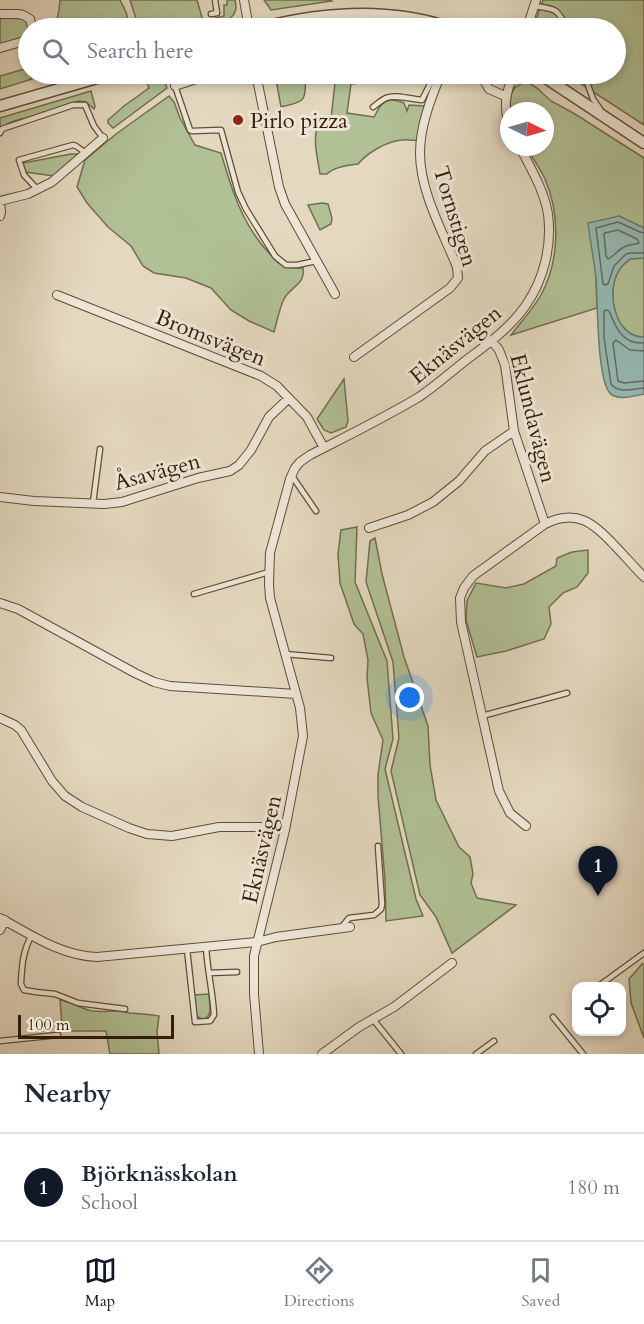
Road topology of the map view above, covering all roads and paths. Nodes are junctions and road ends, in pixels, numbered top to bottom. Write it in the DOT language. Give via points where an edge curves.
graph roads {
  1 [pos="215,0"];
  2 [pos="244,0"];
  3 [pos="535,3"];
  4 [pos="0,14"];
  5 [pos="211,14"];
  6 [pos="28,18"];
  7 [pos="247,18"];
  8 [pos="313,18"];
  9 [pos="409,18"];
  10 [pos="530,18"];
  11 [pos="561,18"];
  12 [pos="18,43"];
  13 [pos="0,48"];
  14 [pos="76,84"];
  15 [pos="181,84"];
  16 [pos="258,84"];
  17 [pos="430,84"];
  18 [pos="437,84"];
  19 [pos="486,84"];
  20 [pos="510,84"];
  21 [pos="555,84"];
  22 [pos="588,84"];
  23 [pos="175,86"];
  24 [pos="506,96"];
  25 [pos="506,102"];
  26 [pos="0,106"];
  27 [pos="373,107"];
  28 [pos="605,117"];
  29 [pos="0,133"];
  30 [pos="103,138"];
  31 [pos="644,142"];
  32 [pos="86,153"];
  33 [pos="524,156"];
  34 [pos="38,190"];
  35 [pos="0,201"];
  36 [pos="0,216"];
  37 [pos="316,261"];
  38 [pos="335,294"];
  39 [pos="57,295"];
  40 [pos="492,341"];
  41 [pos="354,357"];
  42 [pos="288,399"];
  43 [pos="514,431"];
  44 [pos="324,448"];
  45 [pos="100,449"];
  46 [pos="292,475"];
  47 [pos="0,497"];
  48 [pos="93,503"];
  49 [pos="316,511"];
  50 [pos="545,524"];
  51 [pos="369,528"];
  52 [pos="269,572"];
  53 [pos="644,577"];
  54 [pos="194,594"];
  55 [pos="0,603"];
  56 [pos="285,654"];
  57 [pos="332,658"];
  58 [pos="567,693"];
  59 [pos="296,694"];
  60 [pos="482,716"];
  61 [pos="0,718"];
  62 [pos="526,826"];
  63 [pos="285,830"];
  64 [pos="378,846"];
  65 [pos="2,919"];
  66 [pos="346,927"];
  67 [pos="0,930"];
  68 [pos="32,935"];
  69 [pos="257,942"];
  70 [pos="206,946"];
  71 [pos="187,948"];
  72 [pos="644,953"];
  73 [pos="452,963"];
  74 [pos="237,972"];
  75 [pos="209,973"];
  76 [pos="604,982"];
  77 [pos="125,1009"];
  78 [pos="553,1017"];
  79 [pos="372,1018"];
  80 [pos="58,1035"];
  81 [pos="0,1041"];
  82 [pos="494,1041"];
  83 [pos="259,1054"];
  84 [pos="322,1054"];
  85 [pos="401,1054"];
  86 [pos="477,1054"];
  87 [pos="583,1054"];
  1 -- 5 [label="lane" via="218,13"];
  2 -- 7 [label="street"];
  3 -- 10 [label="street"];
  3 -- 11 [label="lane" via="555,9"];
  4 -- 6 [label="street"];
  8 -- 9 [label="street" via="371,14"];
  12 -- 13 [label="street"];
  14 -- 26 [label="street"];
  15 -- 23 [label="street"];
  16 -- 37 [label="street" via="279,187"];
  17 -- 27 [label="lane" via="422,100 395,95"];
  18 -- 41 [label="street, Tornstigen" via="421,136 420,169 458,278 450,288"];
  19 -- 24 [label="street"];
  20 -- 24 [label="street"];
  21 -- 28 [label="street"];
  22 -- 28 [label="lane"];
  23 -- 37 [label="lane" via="190,130 221,129 238,192 275,256 286,265"];
  24 -- 25 [label="street"];
  28 -- 31 [label="street"];
  29 -- 30 [label="lane" via="2,129 81,104"];
  30 -- 32 [label="street"];
  32 -- 34 [label="street"];
  32 -- 34 [label="lane" via="74,145 19,160 24,176"];
  33 -- 40 [label="street, Eknäsvägen" via="546,204 547,251 540,279 526,306"];
  34 -- 35 [label="street"];
  35 -- 36 [label="street"];
  37 -- 38 [label="street"];
  39 -- 42 [label="street, Bromsvägen" via="261,376"];
  40 -- 43 [label="street, Eklundavägen" via="505,365"];
  40 -- 44 [label="street, Eknäsvägen" via="421,395"];
  42 -- 44 [label="street, Bromsvägen" via="307,417"];
  42 -- 48 [label="street, Åsavägen" via="275,409 251,450 230,471 122,502"];
  43 -- 50 [label="street, Eklundavägen"];
  43 -- 51 [label="street" via="485,451 459,481 433,502"];
  44 -- 46 [label="street, Eknäsvägen" via="300,462"];
  45 -- 48 [label="lane"];
  46 -- 49 [label="lane"];
  46 -- 52 [label="street, Eknäsvägen" via="272,542"];
  47 -- 48 [label="street, Åsavägen"];
  50 -- 53 [label="street" via="553,519 585,520 600,529"];
  50 -- 60 [label="street" via="473,576 460,598 461,622"];
  52 -- 54 [label="lane"];
  52 -- 56 [label="street, Eknäsvägen" via="270,598"];
  55 -- 59 [label="street" via="154,682"];
  56 -- 57 [label="lane"];
  56 -- 59 [label="street, Eknäsvägen"];
  58 -- 60 [label="lane"];
  59 -- 63 [label="street, Eknäsvägen" via="303,736"];
  60 -- 62 [label="street" via="499,790 510,813"];
  61 -- 63 [label="street" via="21,730 65,796 129,828 172,836 219,827"];
  63 -- 69 [label="street, Eknäsvägen"];
  64 -- 66 [label="lane" via="381,909 374,915 349,918"];
  65 -- 67 [label="street"];
  65 -- 68 [label="street"];
  66 -- 69 [label="street"];
  68 -- 71 [label="street" via="83,957"];
  68 -- 77 [label="lane" via="24,952 24,990"];
  69 -- 70 [label="street"];
  69 -- 83 [label="street, Eknäsvägen" via="254,975"];
  70 -- 71 [label="street"];
  70 -- 75 [label="lane"];
  71 -- 75 [label="lane" via="195,1022 210,1021 214,1015"];
  72 -- 76 [label="lane"];
  73 -- 79 [label="street" via="394,1007"];
  74 -- 75 [label="lane"];
  78 -- 87 [label="lane"];
  79 -- 84 [label="street"];
  79 -- 85 [label="lane"];
  80 -- 81 [label="lane"];
  82 -- 86 [label="lane"];
}
